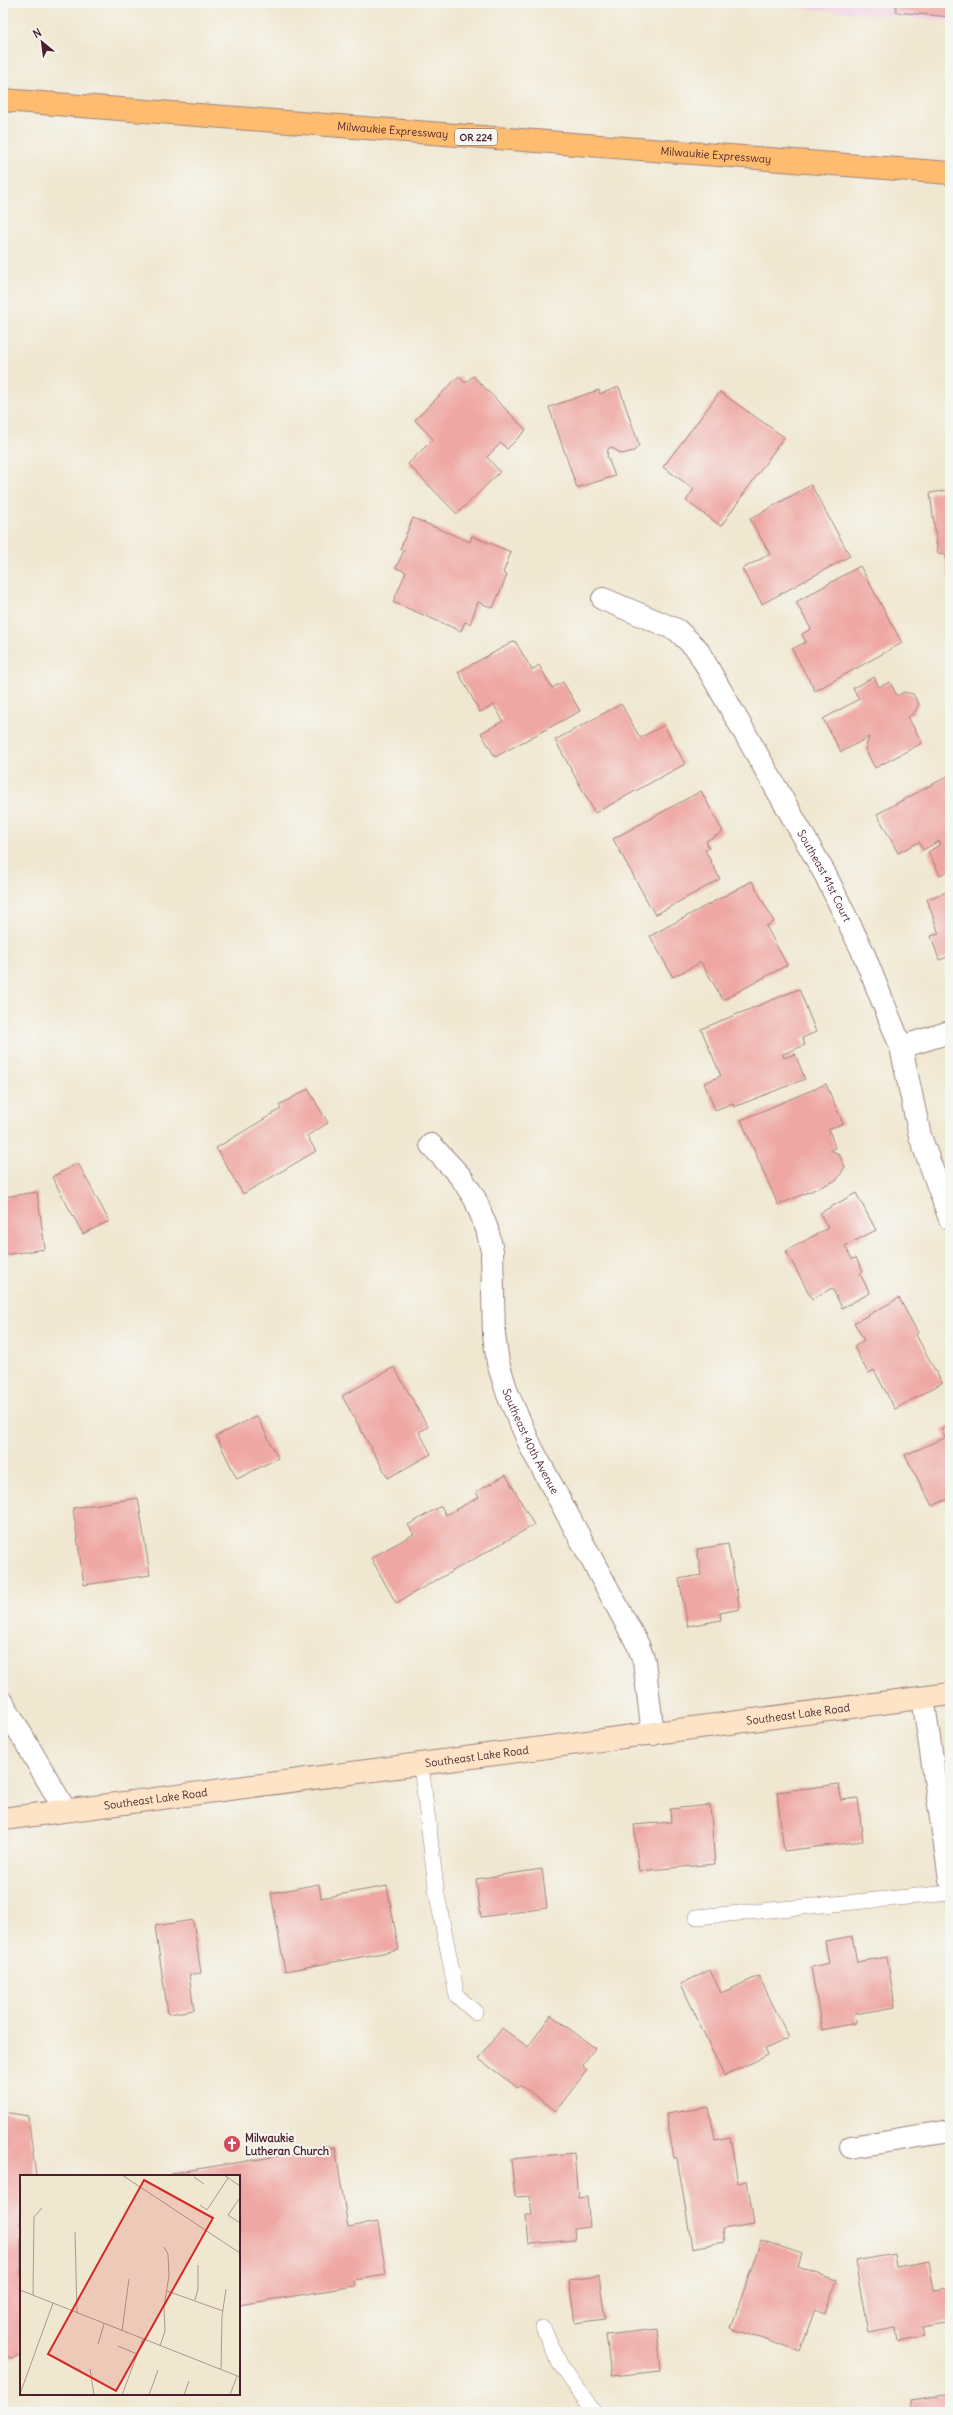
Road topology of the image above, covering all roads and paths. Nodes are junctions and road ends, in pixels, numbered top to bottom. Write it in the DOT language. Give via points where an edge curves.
graph roads {
  1 [pos="3,100"];
  2 [pos="950,173"];
  3 [pos="603,599"];
  4 [pos="950,1032"];
  5 [pos="901,1047"];
  6 [pos="431,1145"];
  7 [pos="950,1219"];
  8 [pos="950,1694"];
  9 [pos="923,1698"];
  10 [pos="3,1703"];
  11 [pos="653,1734"];
  12 [pos="421,1765"];
  13 [pos="65,1810"];
  14 [pos="3,1819"];
  15 [pos="950,1879"];
  16 [pos="950,1893"];
  17 [pos="697,1917"];
  18 [pos="475,2012"];
  19 [pos="950,2131"];
  20 [pos="851,2147"];
  21 [pos="543,2328"];
  22 [pos="594,2412"];
  1 -- 2 [label="highway, Milwaukie Expressway / OR 224"];
  3 -- 5 [label="street, Southeast 41st Court" via="677,630 697,649 825,874 862,950"];
  4 -- 5 [label="street"];
  5 -- 7 [label="street, Southeast 41st Court" via="920,1136"];
  6 -- 11 [label="street, Southeast 40th Avenue" via="461,1177 475,1199 487,1229 492,1251 494,1335 498,1363 508,1395 540,1463 638,1645 645,1667"];
  8 -- 9 [label="main road, Southeast Lake Road"];
  9 -- 11 [label="main road, Southeast Lake Road"];
  9 -- 15 [label="street"];
  10 -- 13 [label="street"];
  11 -- 12 [label="main road, Southeast Lake Road"];
  12 -- 13 [label="main road, Southeast Lake Road"];
  12 -- 18 [label="lane" via="437,1895 457,1996"];
  13 -- 14 [label="main road, Southeast Lake Road"];
  16 -- 17 [label="lane"];
  19 -- 20 [label="street"];
  21 -- 22 [label="lane" via="560,2364"];
}
